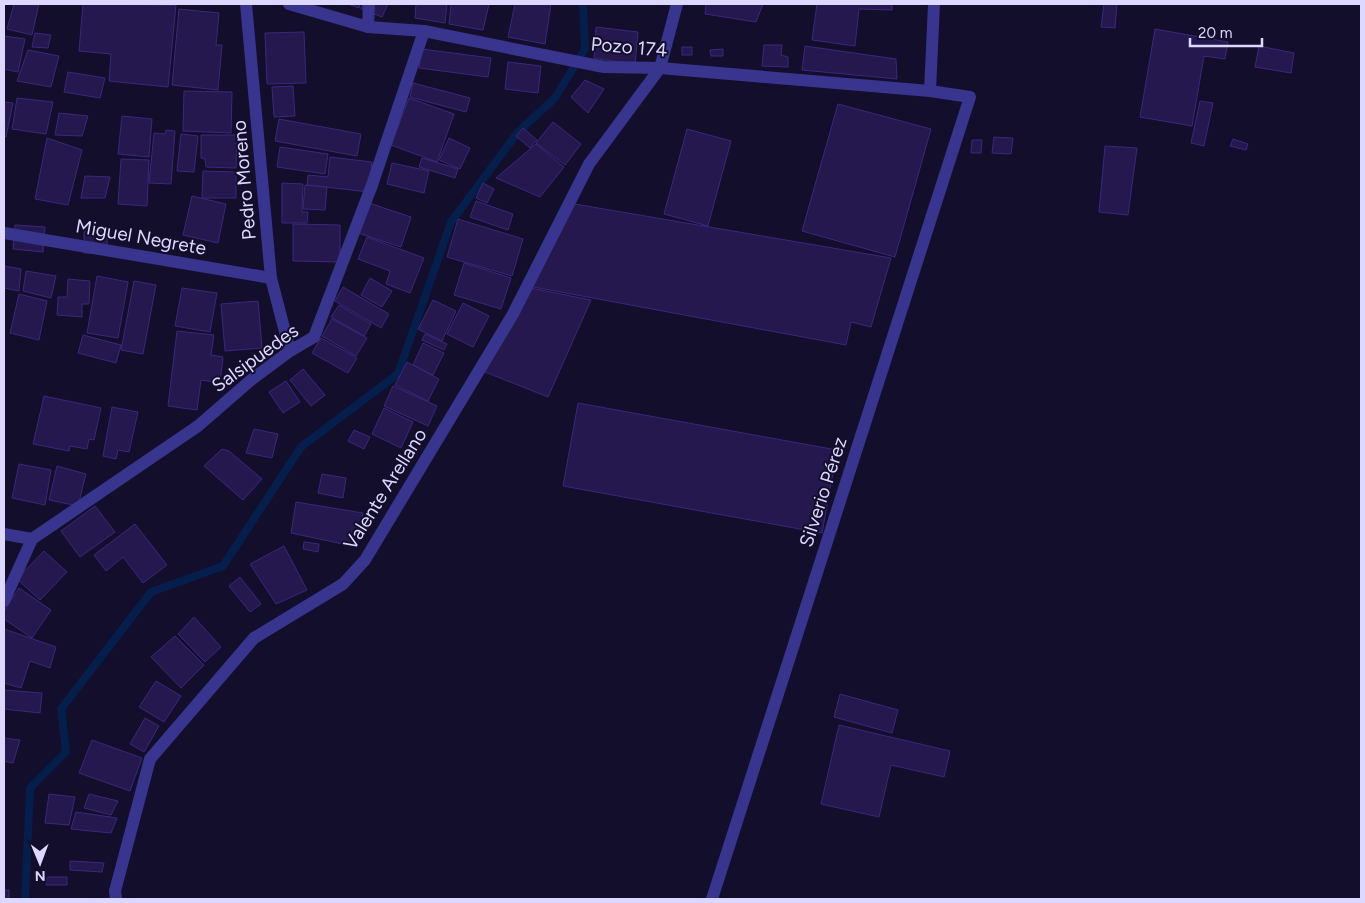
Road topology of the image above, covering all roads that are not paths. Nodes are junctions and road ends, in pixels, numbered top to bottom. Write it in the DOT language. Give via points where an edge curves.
graph roads {
  1 [pos="246,4"];
  2 [pos="289,4"];
  3 [pos="369,4"];
  4 [pos="677,4"];
  5 [pos="934,4"];
  6 [pos="368,27"];
  7 [pos="424,31"];
  8 [pos="660,68"];
  9 [pos="930,91"];
  10 [pos="970,96"];
  11 [pos="4,233"];
  12 [pos="271,278"];
  13 [pos="290,351"];
  14 [pos="4,534"];
  15 [pos="32,539"];
  16 [pos="4,601"];
  17 [pos="116,895"];
  18 [pos="712,899"];
  1 -- 12 [label="street, Pedro Moreno"];
  2 -- 6 [label="street, Pozo 174"];
  3 -- 6 [label="street"];
  4 -- 8 [label="street"];
  5 -- 9 [label="street"];
  6 -- 7 [label="street, Pozo 174"];
  7 -- 8 [label="street, Pozo 174" via="604,66"];
  7 -- 13 [label="street, Salsipuedes" via="372,185 314,337"];
  8 -- 9 [label="street, Pozo 174"];
  8 -- 17 [label="street, Valente Arellano" via="589,164 513,314 365,560 343,584 254,638 150,759"];
  9 -- 10 [label="street, Pozo 174"];
  10 -- 18 [label="street, Silverio Pérez"];
  11 -- 12 [label="street, Miguel Negrete"];
  12 -- 13 [label="street, Pedro Moreno"];
  13 -- 15 [label="street, Salsipuedes" via="198,426"];
  14 -- 15 [label="street"];
  15 -- 16 [label="street"];
}
